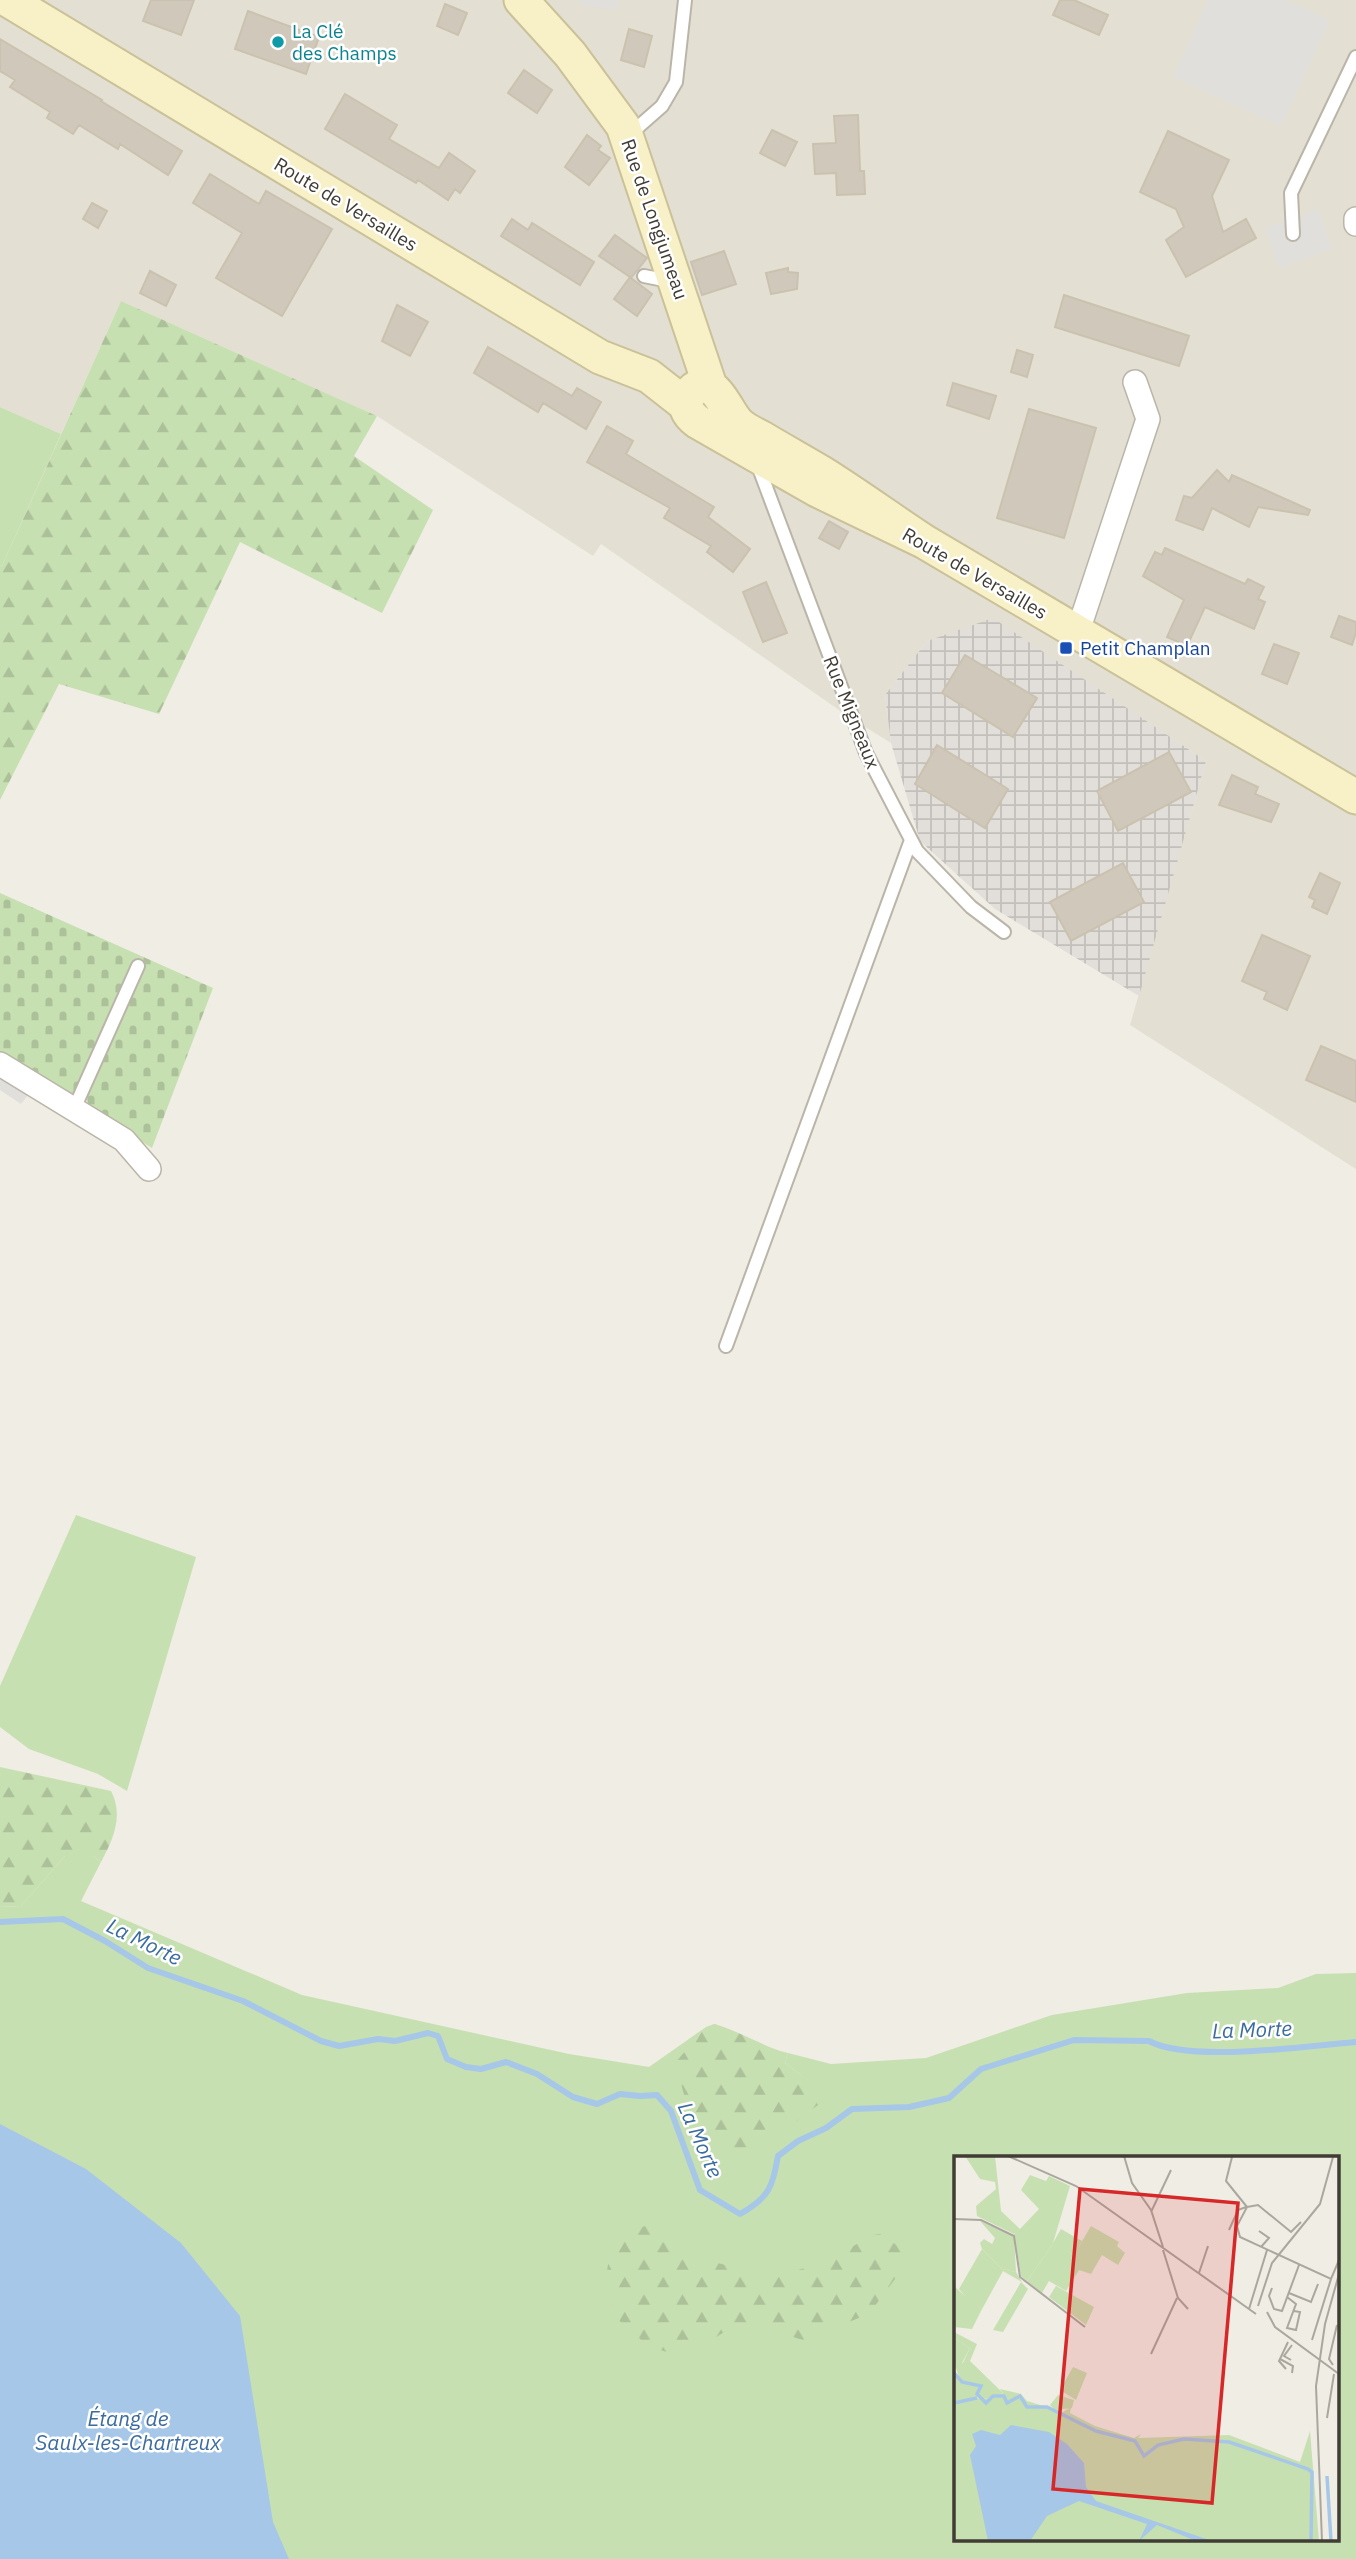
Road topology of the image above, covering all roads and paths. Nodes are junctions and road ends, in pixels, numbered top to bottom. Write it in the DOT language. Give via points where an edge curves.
graph roads {
  1 [pos="8,0"];
  2 [pos="521,0"];
  3 [pos="685,0"];
  4 [pos="1356,57"];
  5 [pos="627,136"];
  6 [pos="1356,219"];
  7 [pos="1356,225"];
  8 [pos="1293,234"];
  9 [pos="1135,382"];
  10 [pos="704,405"];
  11 [pos="755,456"];
  12 [pos="925,542"];
  13 [pos="1074,631"];
  14 [pos="1356,797"];
  15 [pos="911,840"];
  16 [pos="1004,932"];
  17 [pos="138,966"];
  18 [pos="0,1064"];
  19 [pos="74,1109"];
  20 [pos="149,1168"];
  21 [pos="726,1346"];
  1 -- 10 [label="main road, Route de Versailles" via="600,357"];
  2 -- 5 [label="main road, Rue de Longjumeau" via="570,54"];
  3 -- 5 [label="lane" via="676,82 662,106"];
  4 -- 8 [label="lane" via="1291,193"];
  5 -- 10 [label="main road, Rue de Longjumeau" via="659,276"];
  6 -- 7 [label="street"];
  9 -- 13 [label="street" via="1148,419 1083,616"];
  10 -- 11 [label="main road, Route de Versailles"];
  10 -- 12 [label="main road" via="824,475"];
  11 -- 12 [label="main road, Route de Versailles"];
  11 -- 15 [label="lane, Rue Migneaux" via="866,753"];
  12 -- 13 [label="main road, Route de Versailles"];
  13 -- 14 [label="main road, Route de Versailles"];
  15 -- 16 [label="lane, Rue Migneaux" via="917,852 971,907"];
  15 -- 21 [label="lane"];
  17 -- 19 [label="lane"];
  18 -- 19 [label="street"];
  19 -- 20 [label="street" via="124,1140"];
}
